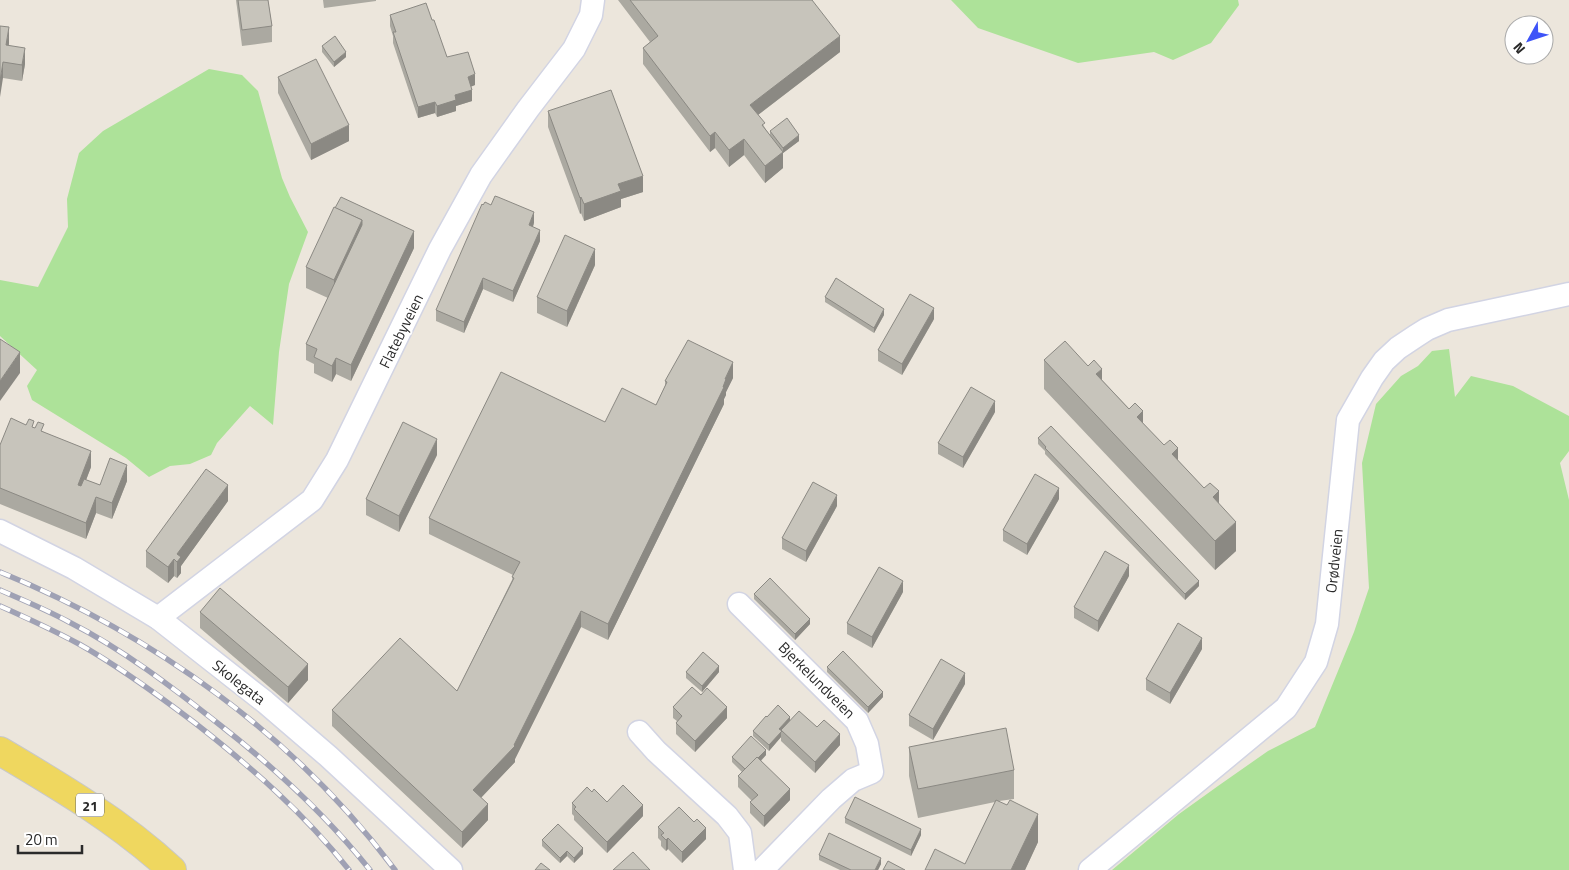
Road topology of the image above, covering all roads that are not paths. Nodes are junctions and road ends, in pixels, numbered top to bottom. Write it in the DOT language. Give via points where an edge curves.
graph roads {
  1 [pos="593,0"];
  2 [pos="1569,294"];
  3 [pos="0,532"];
  4 [pos="739,604"];
  5 [pos="158,618"];
  6 [pos="638,732"];
  7 [pos="0,751"];
  8 [pos="172,870"];
  9 [pos="451,870"];
  10 [pos="746,870"];
  11 [pos="762,870"];
  12 [pos="1090,870"];
  1 -- 5 [label="street, Flatebyveien" via="591,15 574,49 481,175 440,249 337,460 312,500"];
  2 -- 12 [label="street, Orødveien" via="1448,320 1421,332 1384,361 1348,420 1327,624 1316,662 1286,708"];
  3 -- 5 [label="street, Skolegata" via="74,568"];
  4 -- 11 [label="street, Bjerkelundveien" via="858,721 867,744 872,772 853,780 831,799"];
  5 -- 9 [label="street, Skolegata" via="307,738"];
  6 -- 10 [label="street" via="727,816 740,833"];
  7 -- 8 [label="main road, 21" via="90,806"];
}
